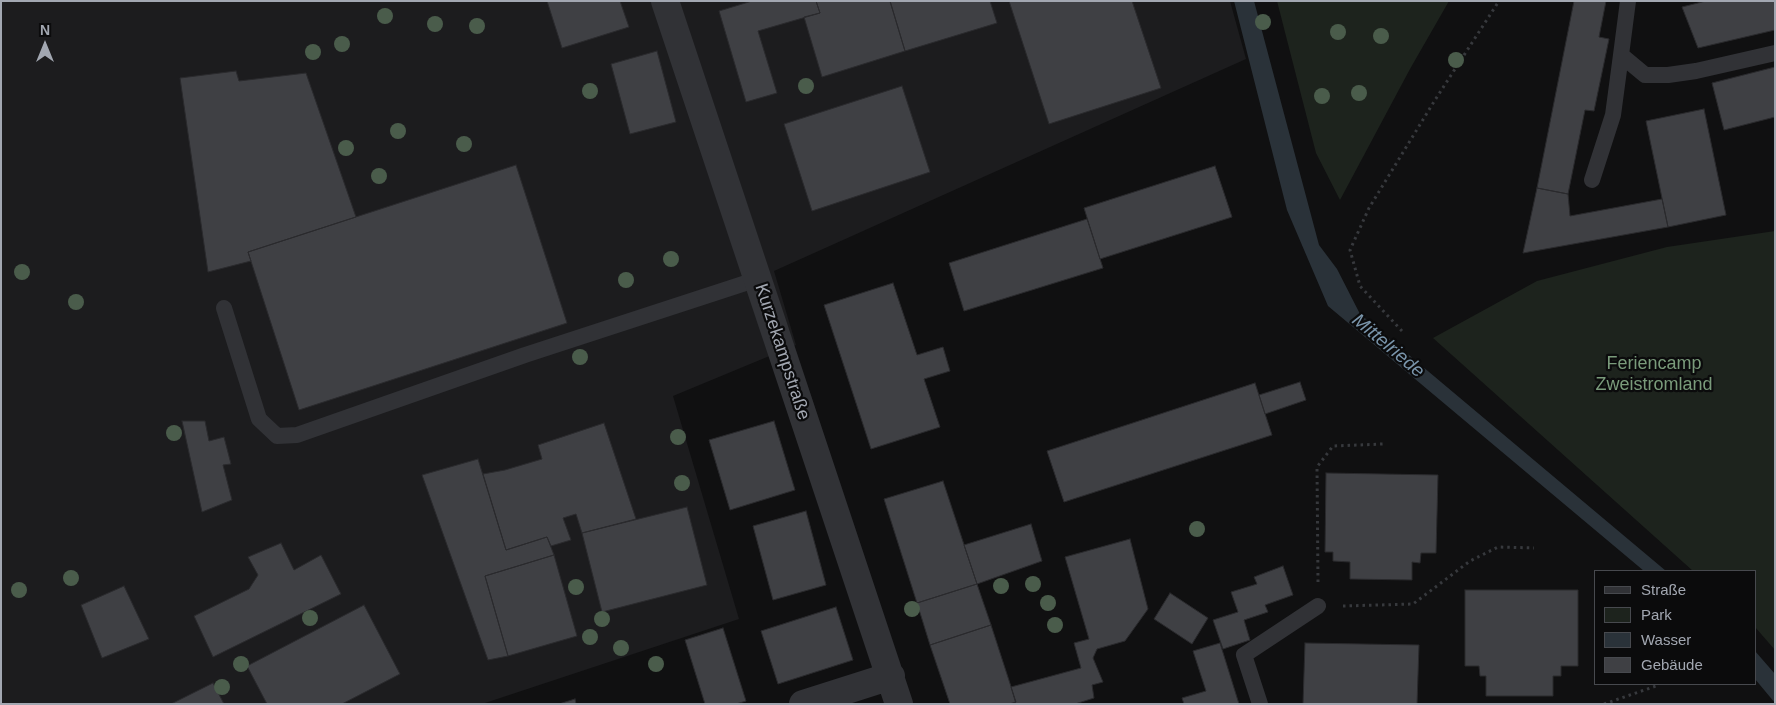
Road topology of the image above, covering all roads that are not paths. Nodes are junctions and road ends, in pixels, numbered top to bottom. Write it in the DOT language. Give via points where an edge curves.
graph roads {
  1 [pos="665,1"];
  2 [pos="1628,1"];
  3 [pos="1775,53"];
  4 [pos="1621,54"];
  5 [pos="1592,180"];
  6 [pos="758,279"];
  7 [pos="224,308"];
  8 [pos="1318,606"];
  9 [pos="891,676"];
  10 [pos="803,704"];
  11 [pos="899,704"];
  12 [pos="1260,704"];
  1 -- 6 [label="street, Kurzekampstraße"];
  2 -- 4 [label="lane"];
  3 -- 4 [label="lane" via="1668,75 1645,75"];
  4 -- 5 [label="lane" via="1613,115"];
  6 -- 7 [label="lane" via="297,434 278,436 259,419"];
  6 -- 9 [label="street, Kurzekampstraße"];
  8 -- 12 [label="lane" via="1244,655"];
  9 -- 10 [label="street"];
  9 -- 11 [label="street, Kurzekampstraße"];
}
